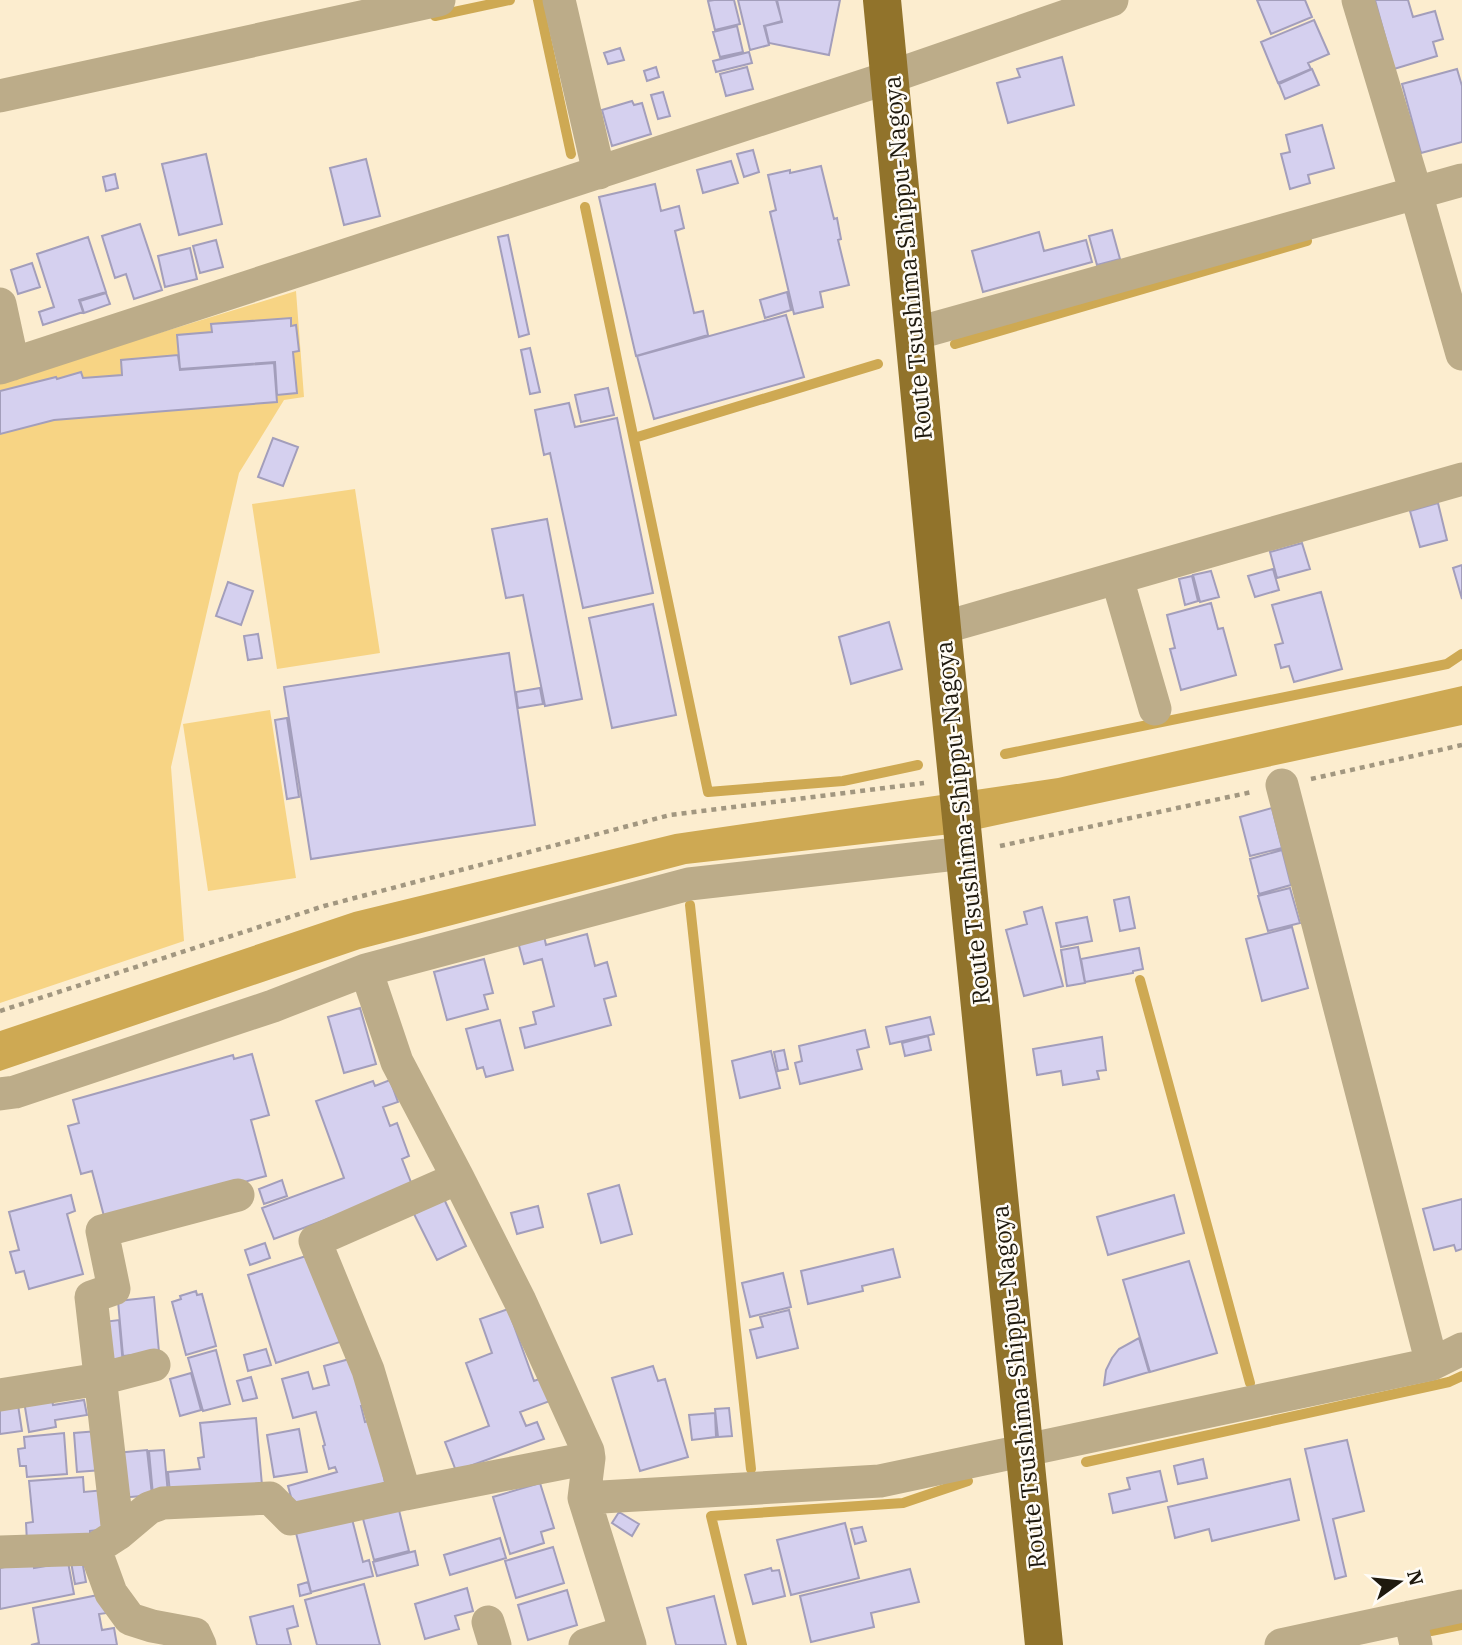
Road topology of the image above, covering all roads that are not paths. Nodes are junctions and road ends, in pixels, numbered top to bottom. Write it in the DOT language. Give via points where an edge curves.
graph roads {
  1 [pos="439,0"];
  2 [pos="559,0"];
  3 [pos="883,0"];
  4 [pos="1112,0"];
  5 [pos="1358,0"];
  6 [pos="890,77"];
  7 [pos="0,96"];
  8 [pos="599,173"];
  9 [pos="1462,180"];
  10 [pos="1416,193"];
  11 [pos="0,304"];
  12 [pos="914,334"];
  13 [pos="1462,354"];
  14 [pos="7,366"];
  15 [pos="1462,479"];
  16 [pos="1117,578"];
  17 [pos="942,628"];
  18 [pos="1155,709"];
  19 [pos="1282,786"];
  20 [pos="965,849"];
  21 [pos="366,970"];
  22 [pos="0,1094"];
  23 [pos="458,1178"];
  24 [pos="238,1195"];
  25 [pos="1462,1349"];
  26 [pos="1432,1364"];
  27 [pos="154,1365"];
  28 [pos="100,1379"];
  29 [pos="0,1395"];
  30 [pos="1025,1451"];
  31 [pos="589,1458"];
  32 [pos="405,1494"];
  33 [pos="584,1498"];
  34 [pos="106,1542"];
  35 [pos="0,1552"];
  36 [pos="1462,1606"];
  37 [pos="1413,1631"];
  38 [pos="628,1638"];
  39 [pos="200,1645"];
  40 [pos="585,1645"];
  41 [pos="1044,1645"];
  42 [pos="1281,1645"];
  1 -- 7 [label="street"];
  2 -- 8 [label="street"];
  3 -- 6 [label="main road, Route Tsushima-Shippu-Nagoya"];
  4 -- 6 [label="street"];
  5 -- 10 [label="street"];
  6 -- 8 [label="street"];
  6 -- 12 [label="main road, Route Tsushima-Shippu-Nagoya"];
  8 -- 14 [label="street"];
  9 -- 10 [label="street"];
  10 -- 12 [label="street"];
  10 -- 13 [label="street"];
  11 -- 14 [label="street"];
  12 -- 17 [label="main road, Route Tsushima-Shippu-Nagoya"];
  15 -- 16 [label="street"];
  16 -- 17 [label="street"];
  16 -- 18 [label="street"];
  17 -- 20 [label="main road, Route Tsushima-Shippu-Nagoya"];
  19 -- 26 [label="street"];
  20 -- 21 [label="street" via="689,884"];
  20 -- 30 [label="main road, Route Tsushima-Shippu-Nagoya"];
  21 -- 22 [label="street" via="273,1006"];
  21 -- 23 [label="street" via="397,1062"];
  23 -- 31 [label="street" via="520,1301"];
  23 -- 32 [label="street" via="315,1241 368,1370"];
  24 -- 28 [label="street" via="102,1231 114,1289 91,1297"];
  25 -- 26 [label="street"];
  26 -- 30 [label="street"];
  27 -- 28 [label="street"];
  28 -- 29 [label="street"];
  28 -- 34 [label="street"];
  30 -- 33 [label="street" via="880,1481"];
  30 -- 41 [label="main road, Route Tsushima-Shippu-Nagoya"];
  31 -- 32 [label="street"];
  31 -- 33 [label="street"];
  32 -- 34 [label="street" via="290,1518 270,1498 163,1503 149,1508"];
  33 -- 38 [label="street"];
  34 -- 35 [label="street"];
  34 -- 39 [label="street" via="111,1593 130,1619 195,1634"];
  36 -- 37 [label="street"];
  37 -- 42 [label="street"];
  38 -- 40 [label="street"];
}
